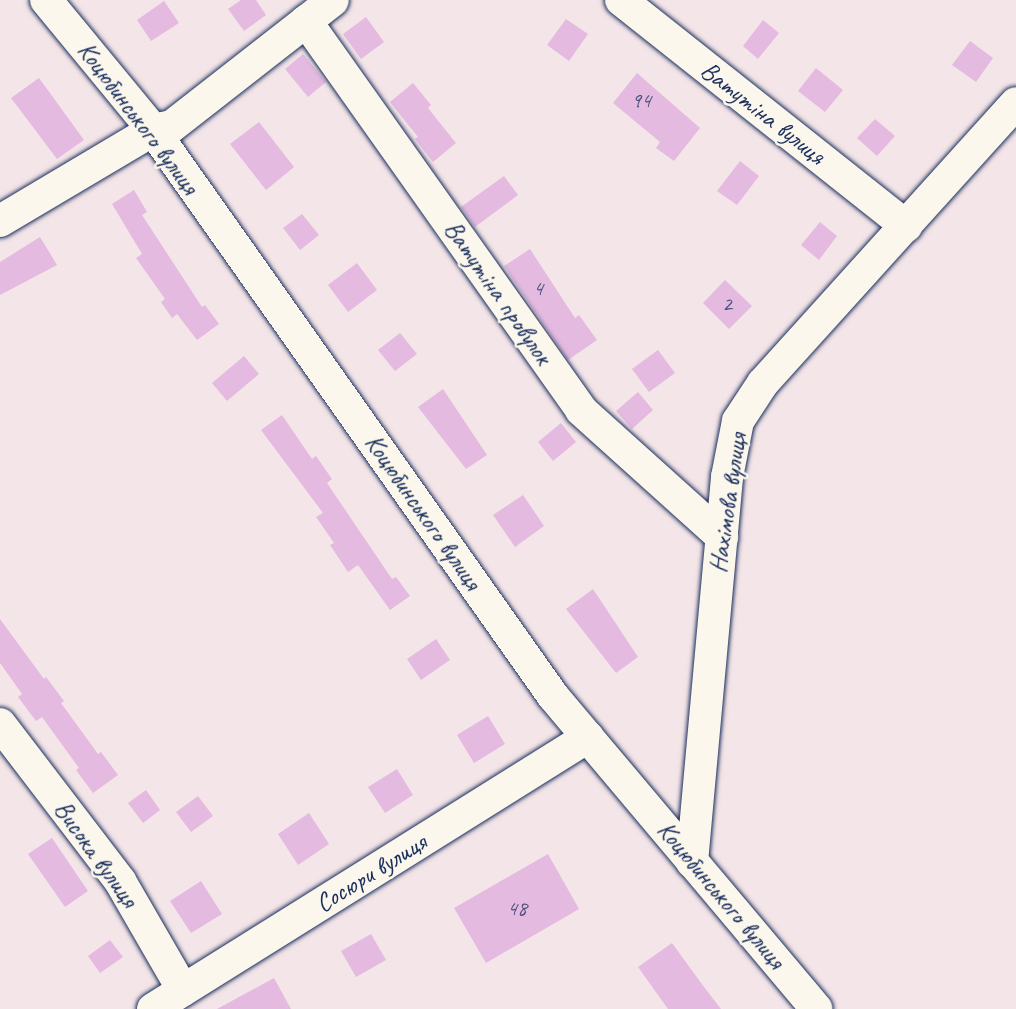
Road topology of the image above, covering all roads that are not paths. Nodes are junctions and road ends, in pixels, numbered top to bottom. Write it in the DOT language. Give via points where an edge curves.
graph roads {
  1 [pos="46,0"];
  2 [pos="333,0"];
  3 [pos="621,0"];
  4 [pos="306,21"];
  5 [pos="1016,103"];
  6 [pos="153,130"];
  7 [pos="0,221"];
  8 [pos="906,226"];
  9 [pos="722,537"];
  10 [pos="0,724"];
  11 [pos="588,737"];
  12 [pos="692,862"];
  13 [pos="183,990"];
  14 [pos="153,1009"];
  15 [pos="817,1009"];
  1 -- 6 [label="street, Коцюбинського вулиця"];
  2 -- 4 [label="street"];
  3 -- 8 [label="street, Ватутіна вулиця"];
  4 -- 6 [label="street" via="172,126"];
  4 -- 9 [label="street, Ватутіна провулок" via="581,410"];
  5 -- 8 [label="street, Нахімова вулиця"];
  6 -- 7 [label="street"];
  6 -- 11 [label="street, Коцюбинського вулиця" via="553,696"];
  8 -- 9 [label="street, Нахімова вулиця" via="763,383 738,421 727,477"];
  9 -- 12 [label="street, Нахімова вулиця"];
  10 -- 13 [label="street, Висока вулиця" via="120,881"];
  11 -- 12 [label="street, Коцюбинського вулиця"];
  11 -- 13 [label="street, Сосюри вулиця"];
  12 -- 15 [label="street, Коцюбинського вулиця"];
  13 -- 14 [label="street, Сосюри вулиця"];
}
